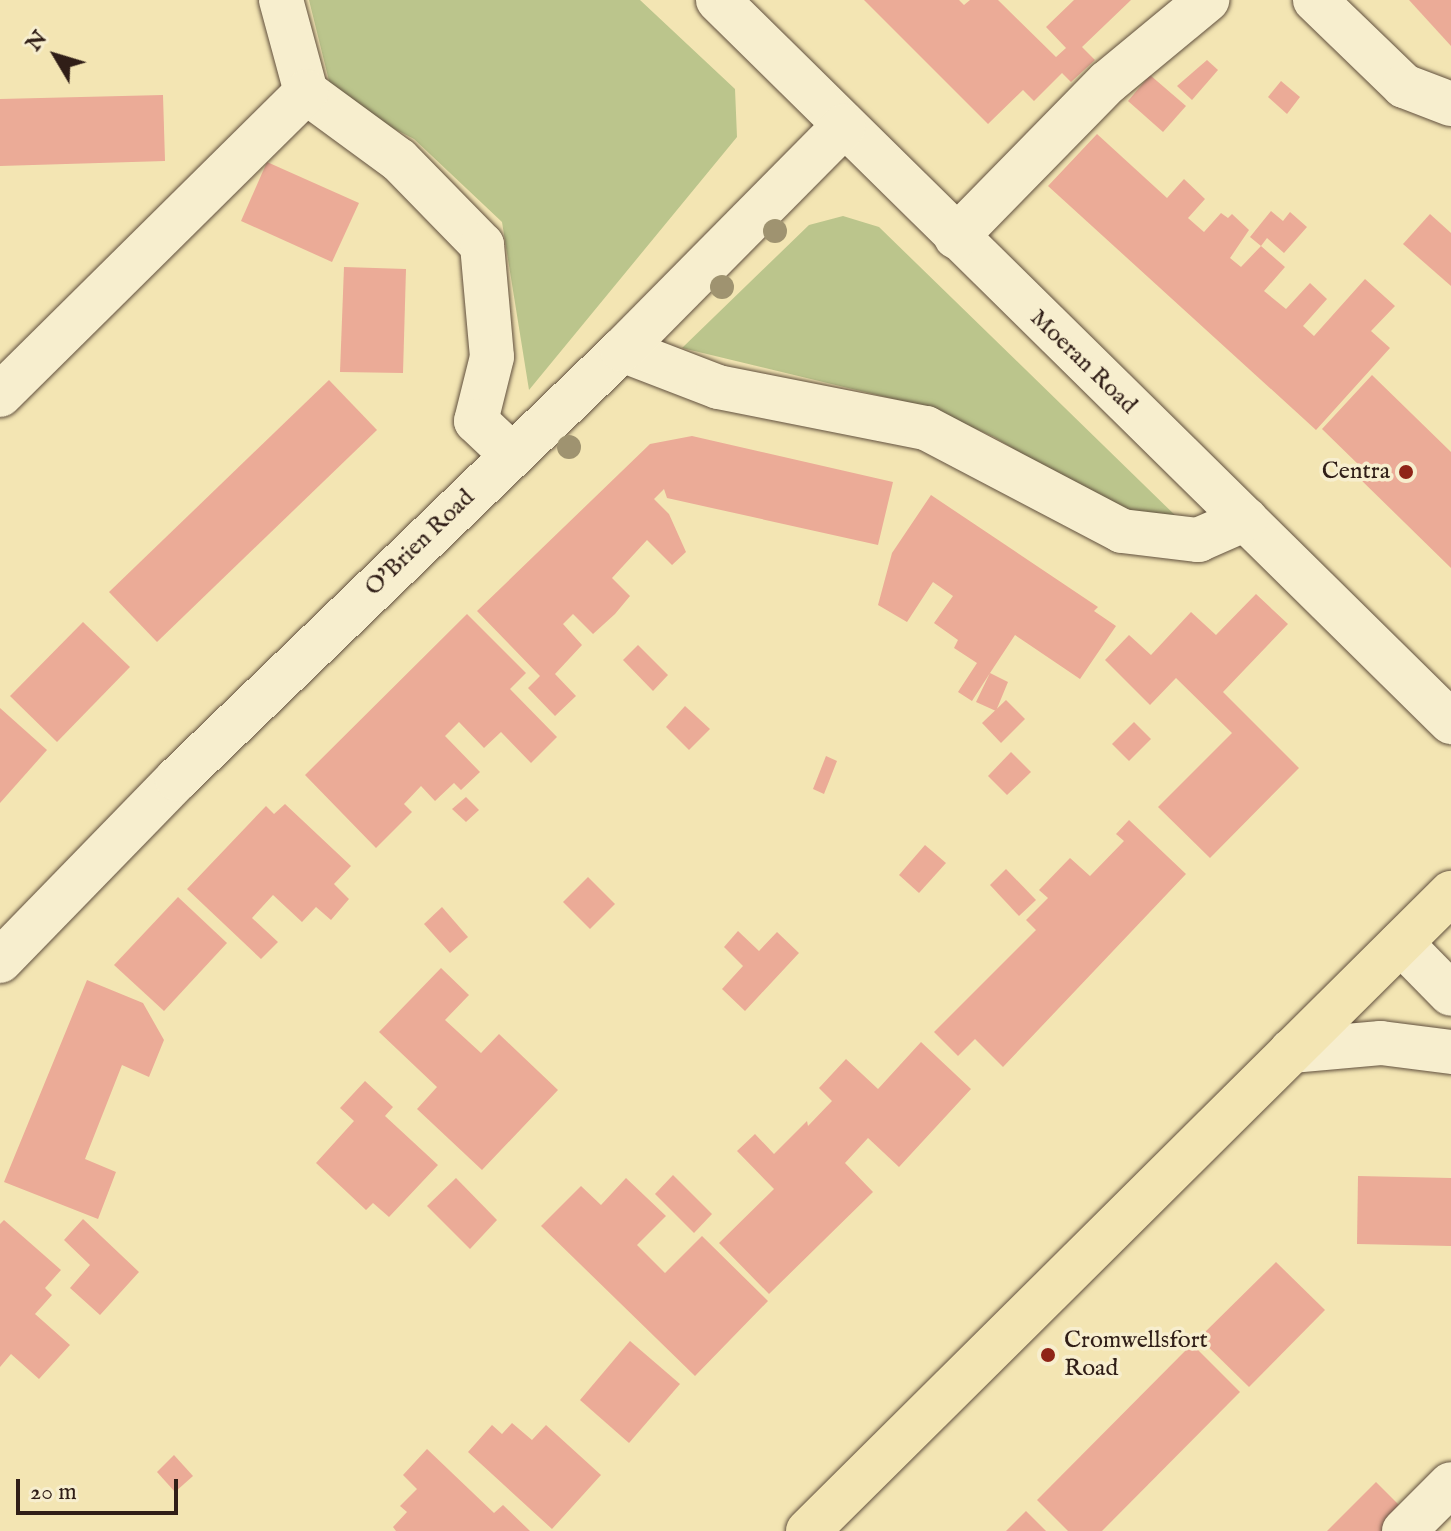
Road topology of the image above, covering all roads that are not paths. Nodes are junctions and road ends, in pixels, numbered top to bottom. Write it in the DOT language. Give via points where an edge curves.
graph roads {
  1 [pos="281,0"];
  2 [pos="718,0"];
  3 [pos="1207,0"];
  4 [pos="1315,0"];
  5 [pos="306,92"];
  6 [pos="1451,104"];
  7 [pos="844,126"];
  8 [pos="956,237"];
  9 [pos="622,350"];
  10 [pos="0,395"];
  11 [pos="511,454"];
  12 [pos="1246,519"];
  13 [pos="1449,714"];
  14 [pos="1451,893"];
  15 [pos="1401,943"];
  16 [pos="0,961"];
  17 [pos="1451,994"];
  18 [pos="1291,1051"];
  19 [pos="1451,1052"];
  20 [pos="1451,1484"];
  21 [pos="808,1531"];
  22 [pos="1404,1531"];
  1 -- 5 [label="street"];
  2 -- 7 [label="street, Moeran Road"];
  3 -- 8 [label="street" via="1108,82"];
  4 -- 6 [label="street" via="1404,86"];
  5 -- 10 [label="street"];
  5 -- 11 [label="street" via="399,160 482,245 492,357 476,421"];
  7 -- 8 [label="street, Moeran Road"];
  7 -- 9 [label="street, O'Brien Road"];
  8 -- 12 [label="street, Moeran Road"];
  9 -- 11 [label="street, O'Brien Road"];
  9 -- 12 [label="street" via="718,387 926,428 1122,531 1198,540"];
  11 -- 16 [label="street, O'Brien Road" via="177,779"];
  12 -- 13 [label="street, Moeran Road"];
  14 -- 15 [label="main road"];
  15 -- 17 [label="street"];
  15 -- 18 [label="main road"];
  18 -- 19 [label="street" via="1381,1043"];
  18 -- 21 [label="main road"];
  20 -- 22 [label="street"];
}
